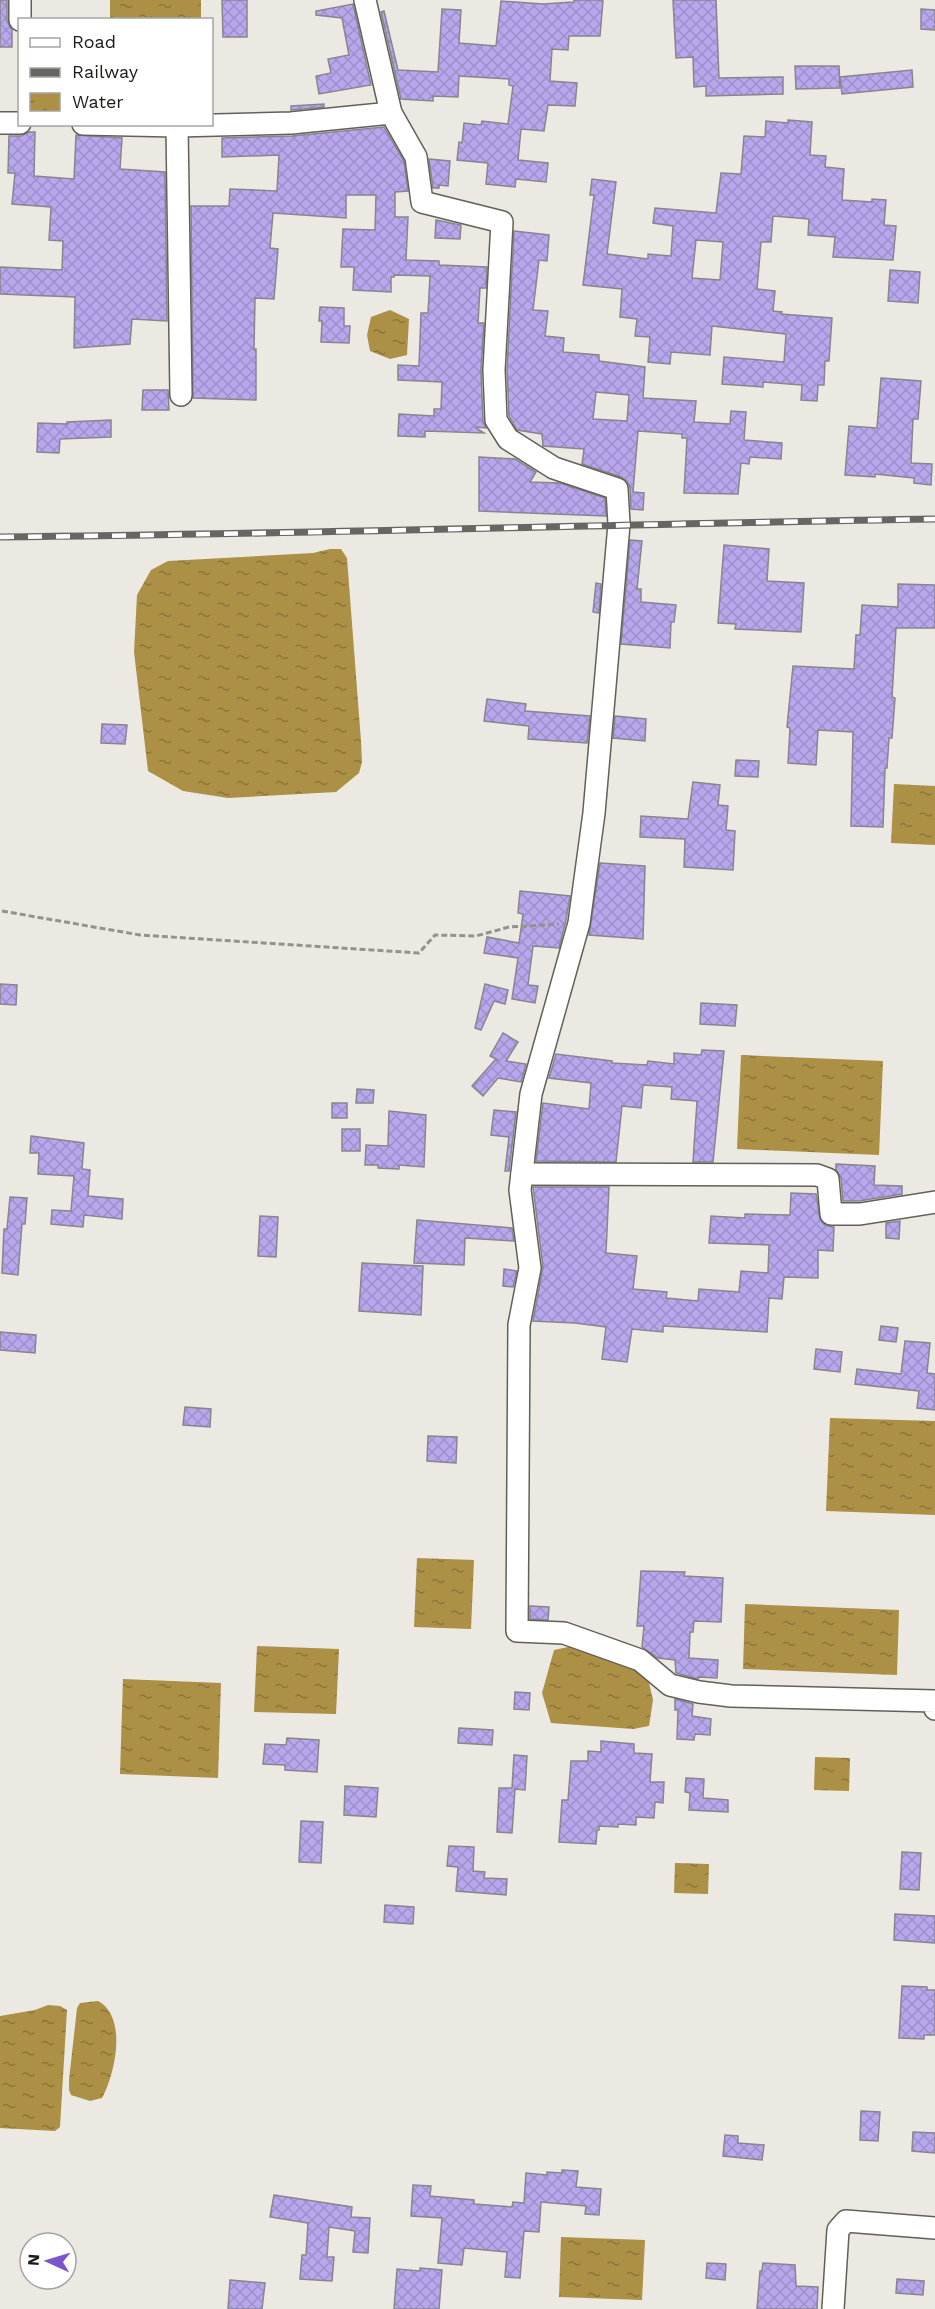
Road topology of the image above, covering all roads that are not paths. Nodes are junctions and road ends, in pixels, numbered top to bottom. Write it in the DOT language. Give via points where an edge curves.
graph roads {
  1 [pos="20,0"];
  2 [pos="365,0"];
  3 [pos="20,18"];
  4 [pos="391,113"];
  5 [pos="0,123"];
  6 [pos="18,123"];
  7 [pos="213,125"];
  8 [pos="177,126"];
  9 [pos="181,396"];
  10 [pos="522,1174"];
  11 [pos="935,1202"];
  12 [pos="935,1709"];
  13 [pos="935,2228"];
  14 [pos="833,2309"];
  1 -- 3 [label="street"];
  2 -- 4 [label="street"];
  4 -- 7 [label="street" via="291,123"];
  4 -- 10 [label="street" via="416,157 422,202 502,222 494,370 496,420 508,439 554,468 617,489 619,524 596,790 579,923 531,1094"];
  5 -- 6 [label="street"];
  8 -- 9 [label="street"];
  10 -- 11 [label="street" via="817,1175 828,1179 831,1214 860,1214"];
  10 -- 12 [label="street" via="520,1190 530,1268 519,1325 517,1631 564,1633 624,1653 682,1689 731,1696 934,1701"];
  13 -- 14 [label="street" via="846,2221 838,2230"];
}
